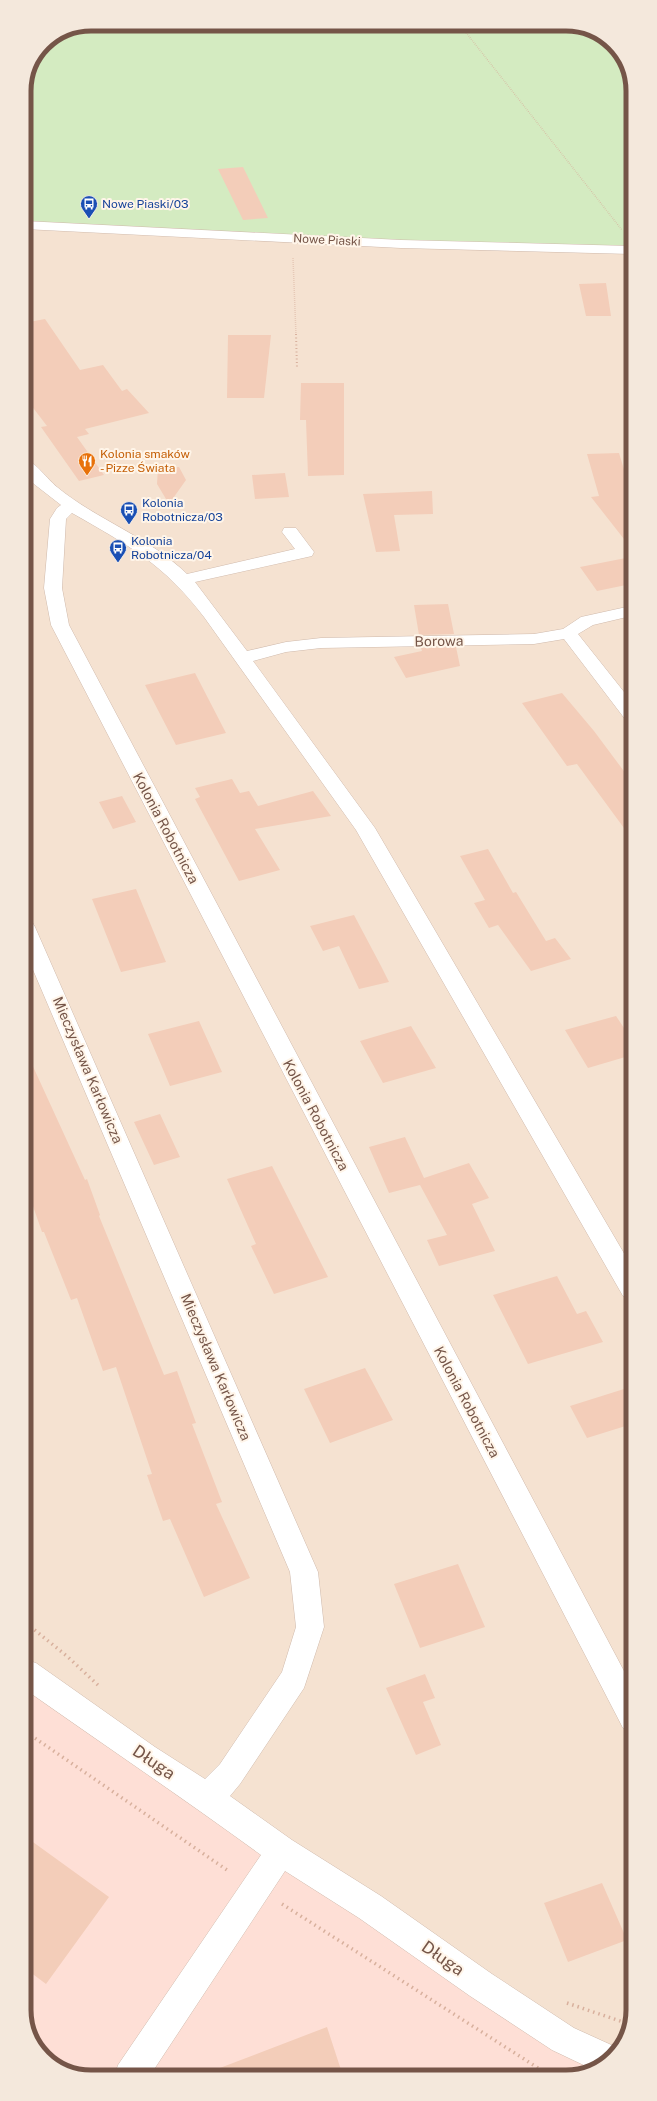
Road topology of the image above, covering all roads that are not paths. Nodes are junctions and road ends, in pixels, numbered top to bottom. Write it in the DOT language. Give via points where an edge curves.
graph roads {
  1 [pos="31,225"];
  2 [pos="626,250"];
  3 [pos="31,471"];
  4 [pos="74,505"];
  5 [pos="290,532"];
  6 [pos="183,580"];
  7 [pos="626,612"];
  8 [pos="568,633"];
  9 [pos="242,658"];
  10 [pos="626,707"];
  11 [pos="31,941"];
  12 [pos="626,1279"];
  13 [pos="31,1676"];
  14 [pos="626,1705"];
  15 [pos="208,1798"];
  16 [pos="281,1851"];
  17 [pos="603,2057"];
  18 [pos="135,2070"];
  1 -- 2 [label="street, Nowe Piaski" via="401,244"];
  3 -- 4 [label="street"];
  4 -- 6 [label="street" via="146,550"];
  4 -- 14 [label="street, Kolonia Robotnicza" via="63,511 58,519 54,588 60,625"];
  5 -- 6 [label="street" via="306,552"];
  6 -- 9 [label="street"];
  7 -- 8 [label="street, Borowa" via="587,620"];
  8 -- 9 [label="street, Borowa" via="534,639 321,643 286,647"];
  8 -- 10 [label="street"];
  9 -- 12 [label="street" via="326,770 364,828"];
  11 -- 15 [label="street, Mieczysława Karłowicza" via="304,1572 310,1627 294,1678 230,1774"];
  13 -- 15 [label="street, Długa"];
  15 -- 16 [label="street, Długa"];
  16 -- 17 [label="street, Długa" via="370,1907 563,2039"];
  16 -- 18 [label="street"];
}
